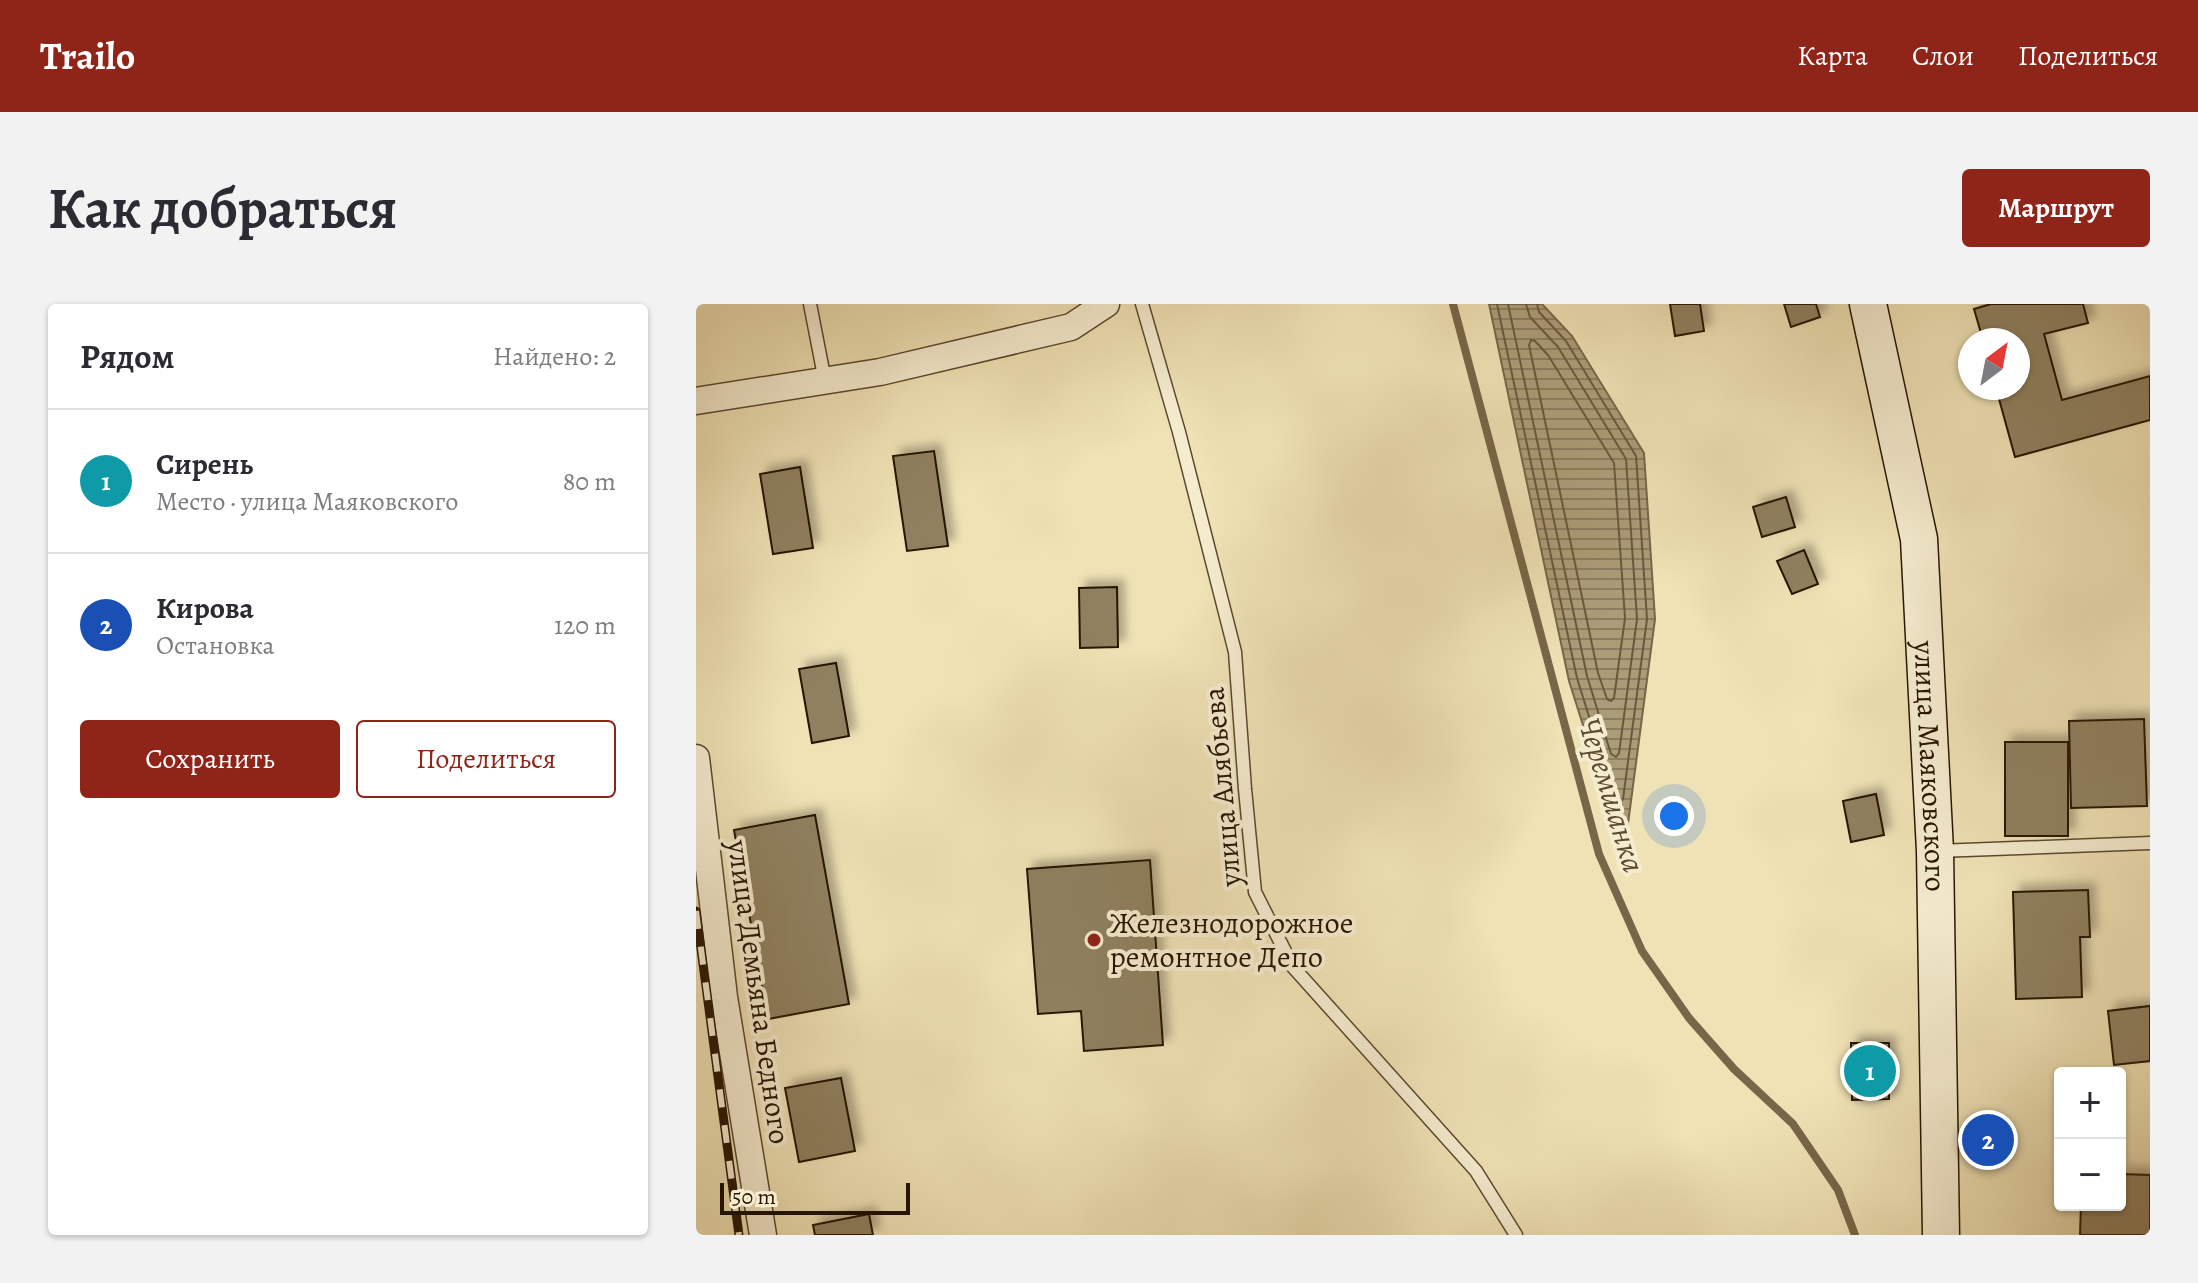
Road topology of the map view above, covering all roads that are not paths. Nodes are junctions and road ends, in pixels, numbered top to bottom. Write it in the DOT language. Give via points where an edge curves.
graph roads {
  1 [pos="810,304"];
  2 [pos="1106,304"];
  3 [pos="1142,304"];
  4 [pos="1868,304"];
  5 [pos="825,381"];
  6 [pos="696,401"];
  7 [pos="696,758"];
  8 [pos="2150,843"];
  9 [pos="1935,851"];
  10 [pos="763,1235"];
  11 [pos="1516,1235"];
  12 [pos="1941,1235"];
  1 -- 5 [label="lane"];
  2 -- 5 [label="street" via="1071,327"];
  3 -- 11 [label="lane, улица Алябьева" via="1235,652 1255,892 1293,967 1476,1171"];
  4 -- 9 [label="main road, улица Маяковского" via="1919,539"];
  5 -- 6 [label="street"];
  7 -- 10 [label="street, улица Демьяна Бедного" via="724,997"];
  8 -- 9 [label="lane"];
  9 -- 12 [label="main road, улица Маяковского"];
}
